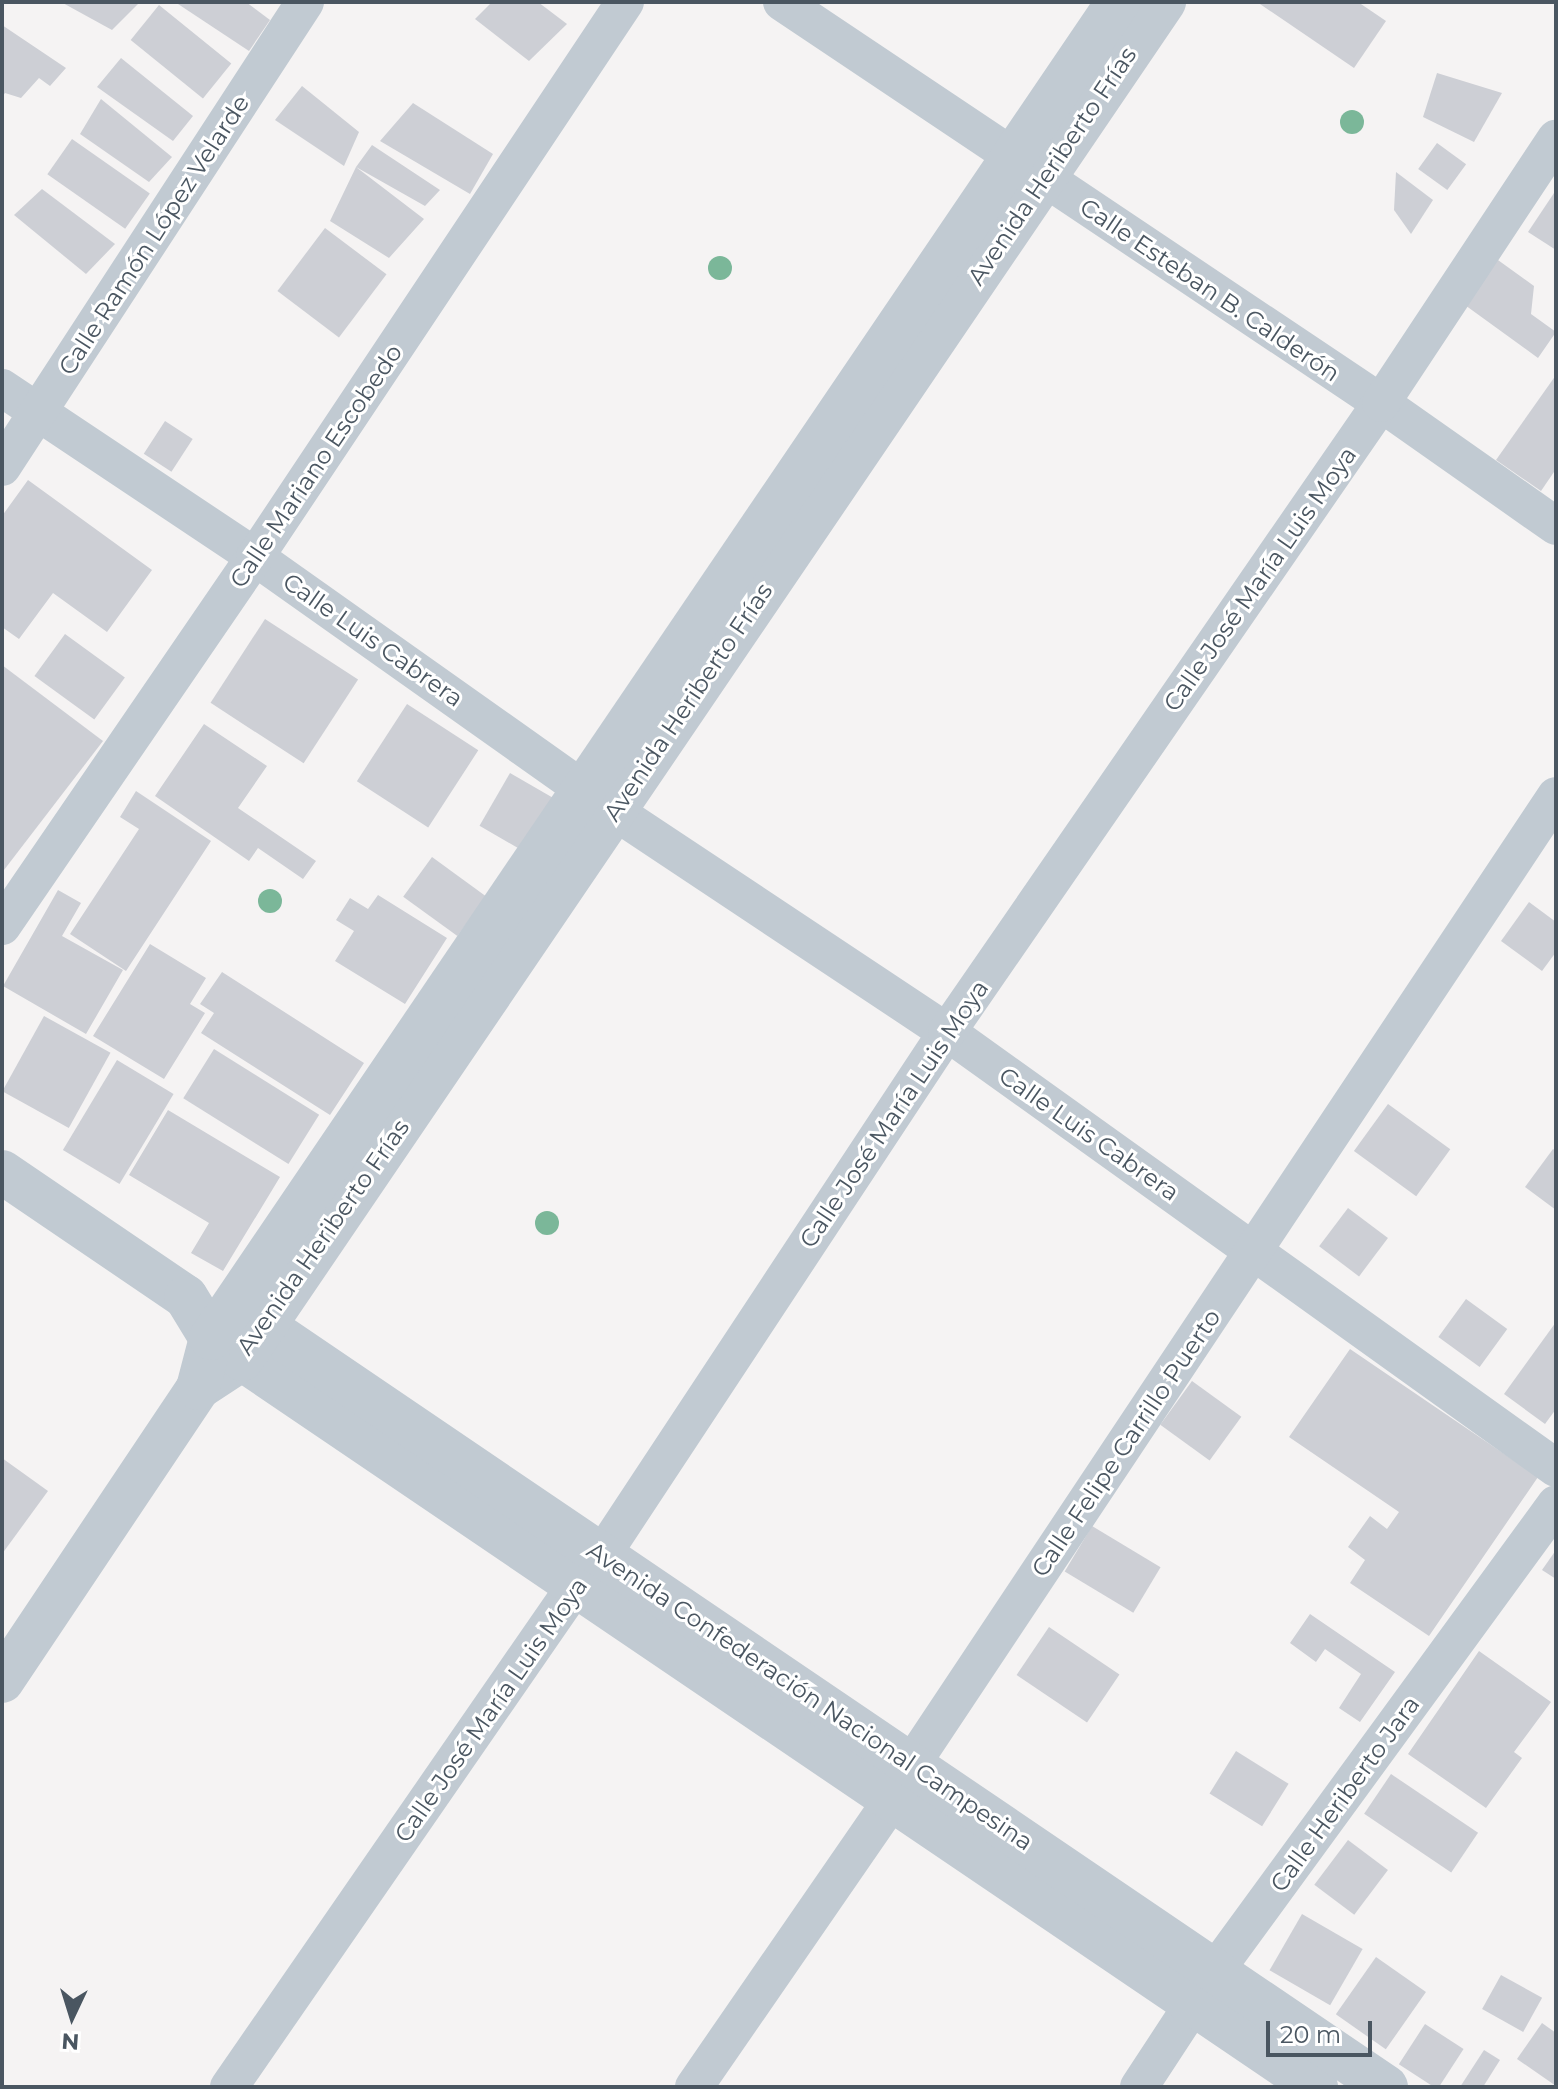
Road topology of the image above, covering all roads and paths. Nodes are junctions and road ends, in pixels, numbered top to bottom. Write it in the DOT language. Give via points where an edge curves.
graph roads {
  1 [pos="305,2"];
  2 [pos="625,2"];
  3 [pos="782,2"];
  4 [pos="1118,2"];
  5 [pos="1164,2"];
  6 [pos="1556,139"];
  7 [pos="1028,168"];
  8 [pos="2,388"];
  9 [pos="1381,403"];
  10 [pos="40,412"];
  11 [pos="2,467"];
  12 [pos="1556,526"];
  13 [pos="255,557"];
  14 [pos="1556,796"];
  15 [pos="598,800"];
  16 [pos="2,926"];
  17 [pos="947,1032"];
  18 [pos="2,1172"];
  19 [pos="1254,1251"];
  20 [pos="238,1332"];
  21 [pos="1556,1468"];
  22 [pos="1556,1504"];
  23 [pos="589,1570"];
  24 [pos="2,1681"];
  25 [pos="902,1782"];
  26 [pos="1205,1988"];
  27 [pos="229,2087"];
  28 [pos="694,2087"];
  29 [pos="1139,2087"];
  30 [pos="1316,2087"];
  31 [pos="1386,2087"];
  1 -- 10 [label="street, Calle Ramón López Velarde"];
  2 -- 13 [label="street, Calle Mariano Escobedo"];
  3 -- 7 [label="street, Calle Esteban B. Calderón"];
  4 -- 7 [label="street, Avenida Heriberto Frías"];
  5 -- 7 [label="street, Avenida Heriberto Frías"];
  6 -- 9 [label="street, Calle José María Luis Moya"];
  7 -- 9 [label="street, Calle Esteban B. Calderón"];
  7 -- 15 [label="street, Avenida Heriberto Frías"];
  8 -- 10 [label="street, Calle Luis Cabrera"];
  9 -- 12 [label="street, Calle Esteban B. Calderón"];
  9 -- 17 [label="street, Calle José María Luis Moya"];
  10 -- 11 [label="street, Calle Ramón López Velarde"];
  10 -- 13 [label="street, Calle Luis Cabrera"];
  13 -- 15 [label="street, Calle Luis Cabrera"];
  13 -- 16 [label="street, Calle Mariano Escobedo"];
  14 -- 19 [label="street, Calle Felipe Carrillo Puerto"];
  15 -- 17 [label="street, Calle Luis Cabrera"];
  15 -- 20 [label="street, Avenida Heriberto Frías"];
  17 -- 19 [label="street, Calle Luis Cabrera"];
  17 -- 23 [label="street, Calle José María Luis Moya"];
  18 -- 20 [label="street"];
  19 -- 21 [label="street, Calle Luis Cabrera"];
  19 -- 25 [label="street, Calle Felipe Carrillo Puerto"];
  20 -- 23 [label="street, Avenida Confederación Nacional Campesina"];
  20 -- 24 [label="street, Avenida Heriberto Frías"];
  22 -- 26 [label="street, Calle Heriberto Jara"];
  23 -- 25 [label="street, Avenida Confederación Nacional Campesina"];
  23 -- 27 [label="street, Calle José María Luis Moya"];
  25 -- 26 [label="street, Avenida Confederación Nacional Campesina"];
  25 -- 28 [label="street, Calle Felipe Carrillo Puerto"];
  26 -- 29 [label="street, Calle Heriberto Jara"];
  26 -- 30 [label="street, Avenida Confederación Nacional Campesina"];
  26 -- 31 [label="street, Avenida Confederación Nacional Campesina"];
}
